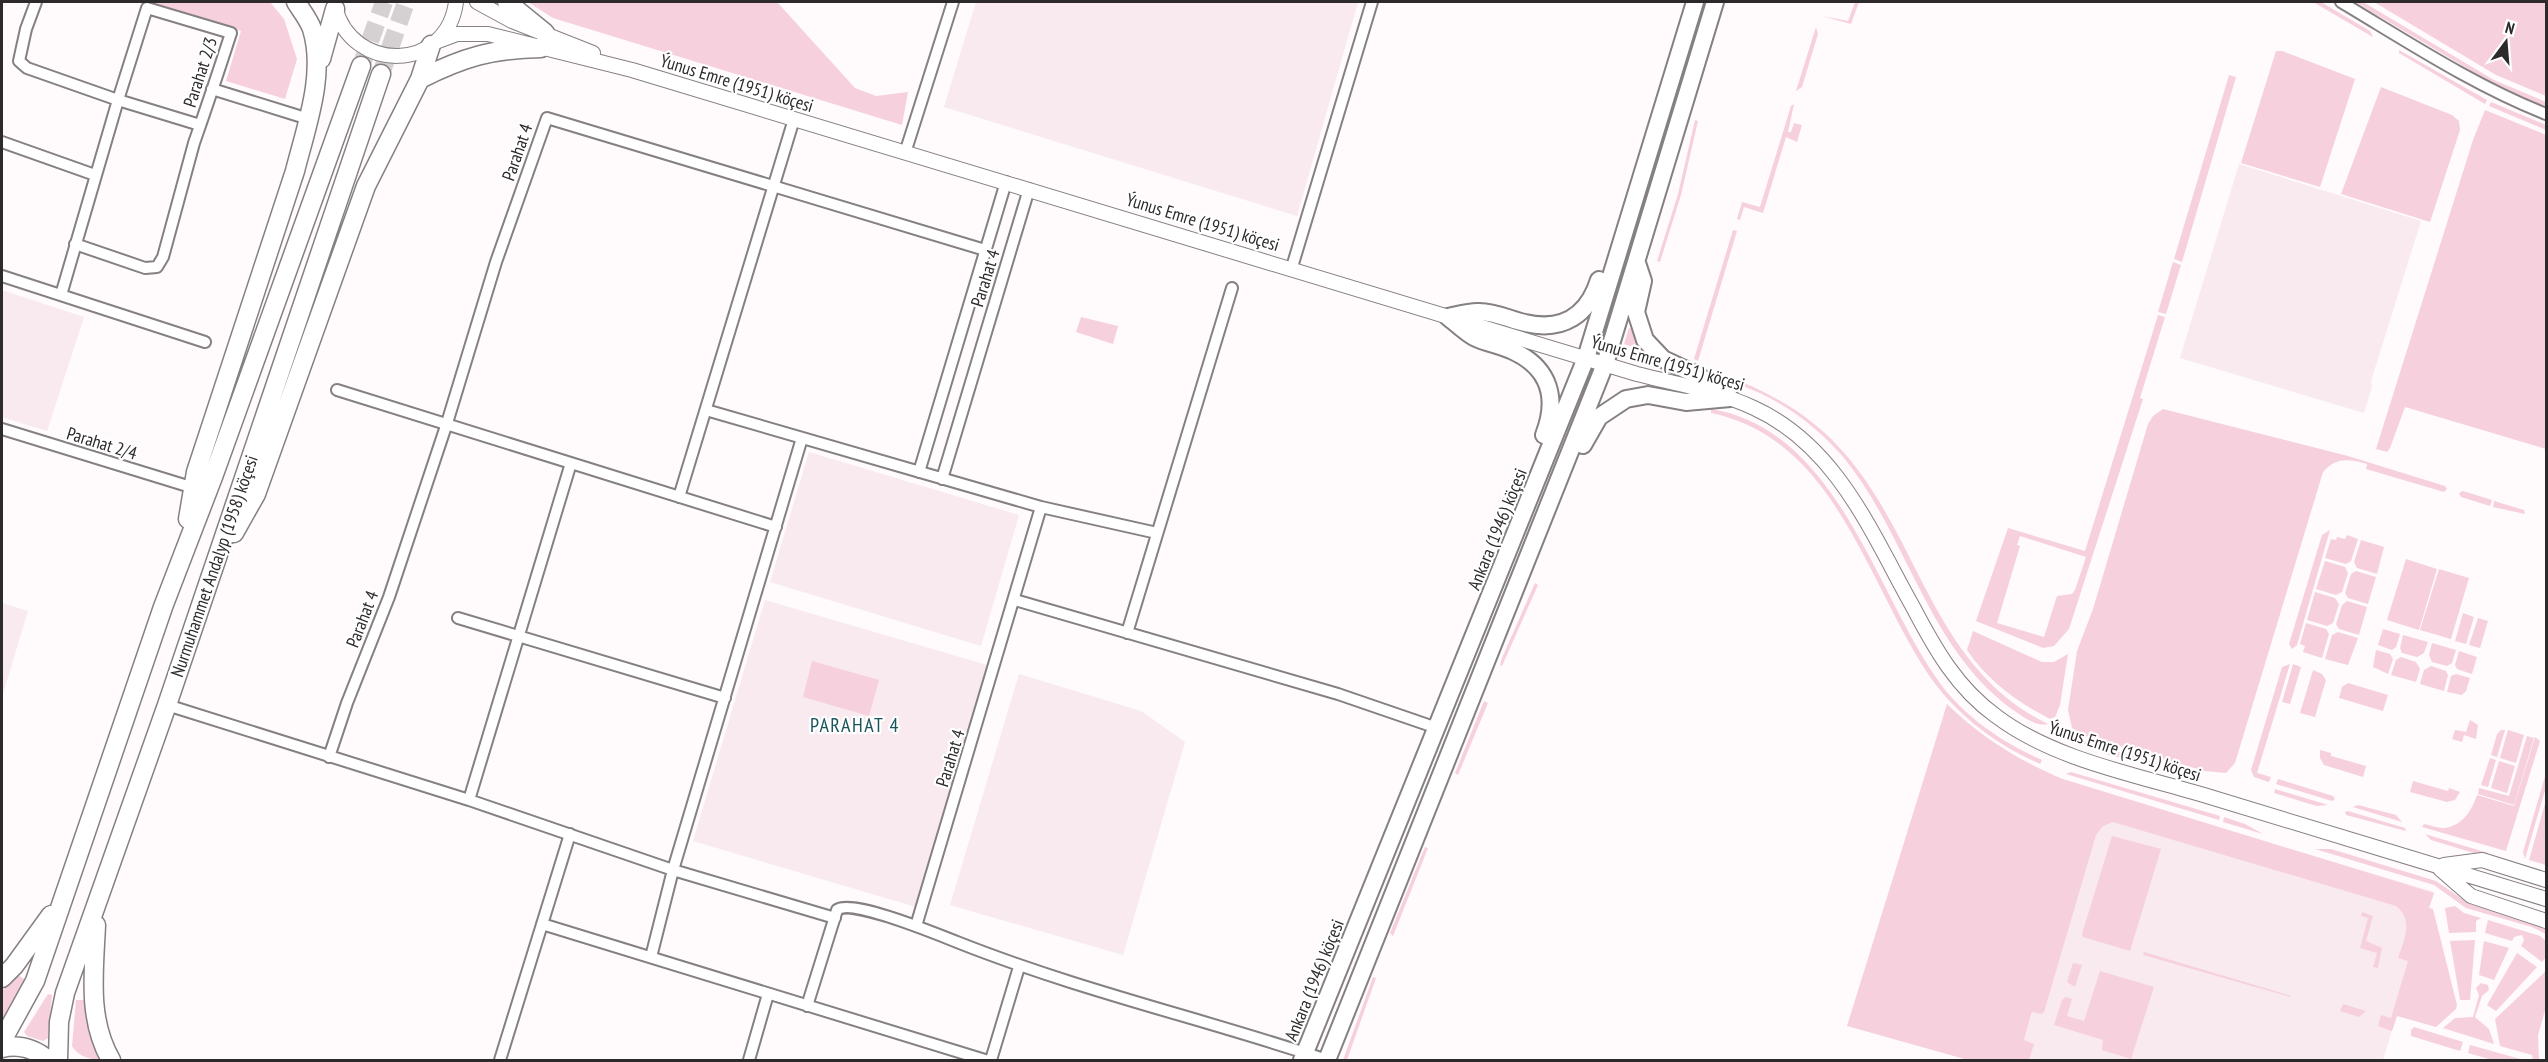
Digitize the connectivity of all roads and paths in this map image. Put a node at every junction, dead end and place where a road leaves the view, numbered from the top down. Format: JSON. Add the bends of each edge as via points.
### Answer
{"nodes":[{"id":1,"x":36,"y":2,"type":"edge"},
{"id":2,"x":296,"y":2,"type":"edge"},
{"id":3,"x":456,"y":2,"type":"edge"},
{"id":4,"x":477,"y":2,"type":"edge"},
{"id":5,"x":507,"y":2,"type":"edge"},
{"id":6,"x":953,"y":2,"type":"edge"},
{"id":7,"x":1372,"y":2,"type":"edge"},
{"id":8,"x":1695,"y":2,"type":"edge"},
{"id":9,"x":1715,"y":2,"type":"edge"},
{"id":10,"x":2341,"y":2,"type":"edge"},
{"id":11,"x":333,"y":5,"type":"edge"},
{"id":12,"x":543,"y":41,"type":"junction"},
{"id":13,"x":432,"y":44,"type":"junction"},
{"id":14,"x":361,"y":66,"type":"tunnel mouth"},
{"id":15,"x":381,"y":74,"type":"tunnel mouth"},
{"id":16,"x":316,"y":75,"type":"junction"},
{"id":17,"x":420,"y":79,"type":"junction"},
{"id":18,"x":212,"y":89,"type":"junction"},
{"id":19,"x":118,"y":100,"type":"junction"},
{"id":20,"x":2547,"y":114,"type":"edge"},
{"id":21,"x":299,"y":116,"type":"dead end"},
{"id":22,"x":794,"y":119,"type":"junction"},
{"id":23,"x":200,"y":125,"type":"junction"},
{"id":24,"x":2,"y":142,"type":"edge"},
{"id":25,"x":905,"y":153,"type":"junction"},
{"id":26,"x":95,"y":175,"type":"junction"},
{"id":27,"x":1006,"y":183,"type":"junction"},
{"id":28,"x":774,"y":186,"type":"junction"},
{"id":29,"x":1029,"y":189,"type":"junction"},
{"id":30,"x":75,"y":244,"type":"junction"},
{"id":31,"x":985,"y":250,"type":"junction"},
{"id":32,"x":1618,"y":257,"type":"junction"},
{"id":33,"x":1636,"y":263,"type":"junction"},
{"id":34,"x":1292,"y":267,"type":"junction"},
{"id":35,"x":2,"y":276,"type":"edge"},
{"id":36,"x":1232,"y":288,"type":"dead end"},
{"id":37,"x":61,"y":295,"type":"junction"},
{"id":38,"x":1448,"y":317,"type":"junction"},
{"id":39,"x":205,"y":342,"type":"dead end"},
{"id":40,"x":1586,"y":358,"type":"junction"},
{"id":41,"x":1605,"y":364,"type":"junction"},
{"id":42,"x":337,"y":390,"type":"dead end"},
{"id":43,"x":1730,"y":398,"type":"junction"},
{"id":44,"x":706,"y":410,"type":"junction"},
{"id":45,"x":447,"y":423,"type":"junction"},
{"id":46,"x":2,"y":429,"type":"edge"},
{"id":47,"x":802,"y":438,"type":"junction"},
{"id":48,"x":571,"y":463,"type":"junction"},
{"id":49,"x":1542,"y":471,"type":"junction"},
{"id":50,"x":919,"y":472,"type":"junction"},
{"id":51,"x":1559,"y":478,"type":"junction"},
{"id":52,"x":942,"y":479,"type":"junction"},
{"id":53,"x":194,"y":488,"type":"junction"},
{"id":54,"x":679,"y":497,"type":"junction"},
{"id":55,"x":1041,"y":507,"type":"junction"},
{"id":56,"x":777,"y":527,"type":"junction"},
{"id":57,"x":1157,"y":533,"type":"junction"},
{"id":58,"x":182,"y":557,"type":"junction"},
{"id":59,"x":212,"y":571,"type":"junction"},
{"id":60,"x":1015,"y":600,"type":"junction"},
{"id":61,"x":458,"y":618,"type":"dead end"},
{"id":62,"x":1127,"y":633,"type":"junction"},
{"id":63,"x":520,"y":637,"type":"junction"},
{"id":64,"x":725,"y":698,"type":"junction"},
{"id":65,"x":167,"y":705,"type":"junction"},
{"id":66,"x":1437,"y":728,"type":"junction"},
{"id":67,"x":329,"y":757,"type":"junction"},
{"id":68,"x":469,"y":800,"type":"junction"},
{"id":69,"x":570,"y":834,"type":"junction"},
{"id":70,"x":2436,"y":866,"type":"junction"},
{"id":71,"x":673,"y":870,"type":"junction"},
{"id":72,"x":2547,"y":879,"type":"edge"},
{"id":73,"x":65,"y":894,"type":"junction"},
{"id":74,"x":2547,"y":899,"type":"edge"},
{"id":75,"x":97,"y":906,"type":"junction"},
{"id":76,"x":835,"y":918,"type":"junction"},
{"id":77,"x":2547,"y":921,"type":"edge"},
{"id":78,"x":542,"y":924,"type":"junction"},
{"id":79,"x":916,"y":926,"type":"junction"},
{"id":80,"x":651,"y":957,"type":"junction"},
{"id":81,"x":1019,"y":967,"type":"junction"},
{"id":82,"x":2,"y":978,"type":"edge"},
{"id":83,"x":768,"y":994,"type":"junction"},
{"id":84,"x":807,"y":1006,"type":"junction"},
{"id":85,"x":2,"y":1042,"type":"edge"},
{"id":86,"x":11,"y":1047,"type":"edge"},
{"id":87,"x":1304,"y":1057,"type":"edge"},
{"id":88,"x":53,"y":1059,"type":"edge"},
{"id":89,"x":111,"y":1060,"type":"edge"},
{"id":90,"x":500,"y":1060,"type":"edge"},
{"id":91,"x":748,"y":1060,"type":"edge"},
{"id":92,"x":985,"y":1060,"type":"edge"},
{"id":93,"x":991,"y":1060,"type":"edge"},
{"id":94,"x":1327,"y":1060,"type":"edge"}],
"edges":[{"from":1,"to":19,"type":"street","name":"Parahat 2/3","via":[[19,61],[27,68]]},
{"from":2,"to":16,"type":"main road","via":[[312,27],[318,54]]},
{"from":3,"to":13,"type":"street","via":[[450,24]]},
{"from":4,"to":12,"type":"street","name":"Ýunus Emre (1951) köçesi"},
{"from":5,"to":12,"type":"main road"},
{"from":6,"to":25,"type":"street"},
{"from":7,"to":34,"type":"street"},
{"from":8,"to":32,"type":"main road","name":"Ankara (1946) köçesi"},
{"from":9,"to":33,"type":"main road"},
{"from":10,"to":20,"type":"street","via":[[2496,92]]},
{"from":11,"to":13,"type":"street","name":"Ýunus Emre (1951) köçesi","via":[[343,28],[356,43],[374,53],[393,57],[413,54]]},
{"from":11,"to":16,"type":"main road"},
{"from":12,"to":13,"type":"street","name":"Ýunus Emre (1951) köçesi","via":[[457,34]]},
{"from":12,"to":17,"type":"main road","via":[[470,57]]},
{"from":12,"to":22,"type":"street","name":"Ýunus Emre (1951) köçesi"},
{"from":13,"to":17,"type":"main road"},
{"from":14,"to":58,"type":"main road","name":"Nurmuhammet Andalyp (1958) köçesi"},
{"from":15,"to":59,"type":"main road","name":"Nurmuhammet Andalyp (1958) köçesi"},
{"from":16,"to":53,"type":"main road","via":[[296,171]]},
{"from":17,"to":59,"type":"main road","via":[[366,186],[256,494]]},
{"from":18,"to":19,"type":"street","name":"Parahat 2/3","via":[[231,33],[147,8]]},
{"from":18,"to":21,"type":"street"},
{"from":18,"to":23,"type":"street","name":"Parahat 2/3"},
{"from":19,"to":23,"type":"street","name":"Parahat 2/3"},
{"from":19,"to":26,"type":"street","name":"Parahat 2/3"},
{"from":22,"to":25,"type":"street","name":"Ýunus Emre (1951) köçesi"},
{"from":22,"to":28,"type":"street"},
{"from":23,"to":30,"type":"street","name":"Parahat 2/3","via":[[157,267],[145,268]]},
{"from":24,"to":26,"type":"street"},
{"from":25,"to":27,"type":"street","name":"Ýunus Emre (1951) köçesi"},
{"from":26,"to":30,"type":"street","name":"Parahat 2/3"},
{"from":27,"to":29,"type":"street","name":"Ýunus Emre (1951) köçesi"},
{"from":27,"to":31,"type":"street","name":"Parahat 4"},
{"from":28,"to":31,"type":"street"},
{"from":28,"to":44,"type":"street"},
{"from":28,"to":45,"type":"street","name":"Parahat 4","via":[[547,118],[496,262]]},
{"from":29,"to":34,"type":"street","name":"Ýunus Emre (1951) köçesi"},
{"from":29,"to":52,"type":"street","name":"Parahat 4"},
{"from":30,"to":37,"type":"street","name":"Parahat 2/3"},
{"from":31,"to":50,"type":"street","name":"Parahat 4"},
{"from":32,"to":38,"type":"main road","via":[[1603,267],[1589,305],[1566,320],[1550,325],[1527,324],[1481,312]]},
{"from":32,"to":40,"type":"main road","name":"Ankara (1946) köçesi"},
{"from":33,"to":41,"type":"main road"},
{"from":33,"to":43,"type":"main road","via":[[1643,281],[1636,312],[1645,340],[1668,362],[1697,375]]},
{"from":34,"to":38,"type":"street","name":"Ýunus Emre (1951) köçesi"},
{"from":35,"to":37,"type":"street"},
{"from":36,"to":57,"type":"street"},
{"from":37,"to":39,"type":"street"},
{"from":38,"to":40,"type":"street","name":"Ýunus Emre (1951) köçesi"},
{"from":38,"to":49,"type":"main road","via":[[1472,336],[1521,355],[1543,376],[1553,409],[1538,451]]},
{"from":40,"to":41,"type":"street","name":"Ýunus Emre (1951) köçesi"},
{"from":40,"to":49,"type":"main road","name":"Ankara (1946) köçesi"},
{"from":41,"to":43,"type":"street","name":"Ýunus Emre (1951) köçesi"},
{"from":41,"to":51,"type":"main road"},
{"from":42,"to":45,"type":"street"},
{"from":43,"to":51,"type":"main road","via":[[1686,402],[1648,395],[1623,401],[1595,422],[1575,464]]},
{"from":43,"to":70,"type":"street","name":"Ýunus Emre (1951) köçesi","via":[[1785,426],[1831,466],[1949,670],[1977,701],[2013,728],[2054,749]]},
{"from":44,"to":47,"type":"street"},
{"from":44,"to":54,"type":"street"},
{"from":45,"to":48,"type":"street"},
{"from":45,"to":67,"type":"street","name":"Parahat 4","via":[[389,597]]},
{"from":46,"to":53,"type":"street","name":"Parahat 2/4"},
{"from":47,"to":50,"type":"street"},
{"from":47,"to":56,"type":"street"},
{"from":48,"to":54,"type":"street"},
{"from":48,"to":63,"type":"street"},
{"from":49,"to":66,"type":"main road","name":"Ankara (1946) köçesi"},
{"from":50,"to":52,"type":"street"},
{"from":51,"to":94,"type":"main road"},
{"from":52,"to":55,"type":"street"},
{"from":53,"to":58,"type":"main road"},
{"from":54,"to":56,"type":"street"},
{"from":55,"to":57,"type":"street"},
{"from":55,"to":60,"type":"street","name":"Parahat 4"},
{"from":56,"to":64,"type":"street"},
{"from":57,"to":62,"type":"street"},
{"from":58,"to":73,"type":"main road","name":"Nurmuhammet Andalyp (1958) köçesi"},
{"from":59,"to":65,"type":"main road","name":"Nurmuhammet Andalyp (1958) köçesi"},
{"from":60,"to":62,"type":"street"},
{"from":60,"to":79,"type":"street","name":"Parahat 4"},
{"from":61,"to":63,"type":"street"},
{"from":62,"to":66,"type":"street","via":[[1338,694]]},
{"from":63,"to":64,"type":"street"},
{"from":63,"to":68,"type":"street"},
{"from":64,"to":71,"type":"street"},
{"from":65,"to":67,"type":"street"},
{"from":65,"to":75,"type":"main road","name":"Nurmuhammet Andalyp (1958) köçesi"},
{"from":66,"to":87,"type":"main road","name":"Ankara (1946) köçesi"},
{"from":67,"to":68,"type":"street"},
{"from":68,"to":69,"type":"street"},
{"from":69,"to":71,"type":"street"},
{"from":69,"to":78,"type":"street"},
{"from":70,"to":72,"type":"street","via":[[2482,860]]},
{"from":70,"to":74,"type":"street","name":"Ýunus Emre (1951) köçesi"},
{"from":70,"to":77,"type":"street","via":[[2471,896]]},
{"from":71,"to":76,"type":"street"},
{"from":71,"to":80,"type":"street"},
{"from":73,"to":82,"type":"main road","via":[[39,934]]},
{"from":73,"to":85,"type":"main road","name":"Nurmuhammet Andalyp (1958) köçesi","via":[[35,981]]},
{"from":75,"to":88,"type":"main road","name":"Nurmuhammet Andalyp (1958) köçesi","via":[[65,993]]},
{"from":75,"to":89,"type":"main road","via":[[92,992],[100,1043]]},
{"from":76,"to":79,"type":"street","via":[[839,907],[849,906]]},
{"from":76,"to":84,"type":"street"},
{"from":78,"to":80,"type":"street"},
{"from":78,"to":90,"type":"street"},
{"from":79,"to":81,"type":"street"},
{"from":80,"to":83,"type":"street"},
{"from":81,"to":87,"type":"street"},
{"from":81,"to":93,"type":"street"},
{"from":83,"to":84,"type":"street"},
{"from":83,"to":91,"type":"street"},
{"from":84,"to":92,"type":"street"},
{"from":85,"to":86,"type":"street"},
{"from":86,"to":88,"type":"main road"},
{"from":87,"to":94,"type":"street"}]}
